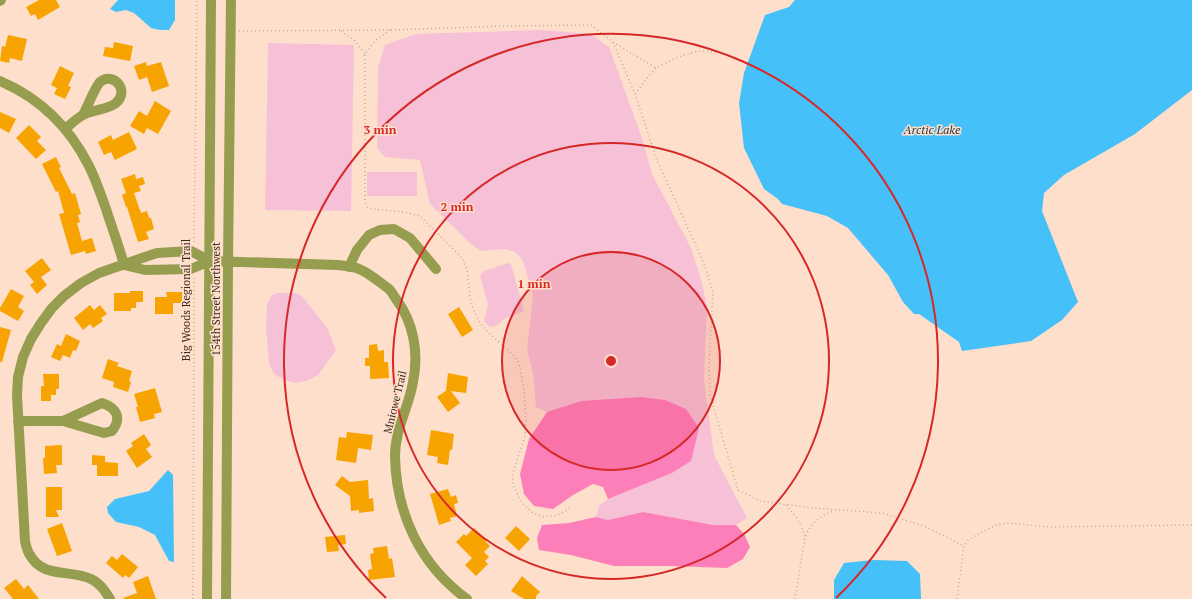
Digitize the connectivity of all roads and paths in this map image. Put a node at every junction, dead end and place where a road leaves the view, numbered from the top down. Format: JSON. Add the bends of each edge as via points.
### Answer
{"nodes":[{"id":1,"x":197,"y":0,"type":"edge"},
{"id":2,"x":211,"y":0,"type":"edge"},
{"id":3,"x":231,"y":0,"type":"edge"},
{"id":4,"x":340,"y":30,"type":"junction"},
{"id":5,"x":390,"y":30,"type":"junction"},
{"id":6,"x":239,"y":31,"type":"dead end"},
{"id":7,"x":613,"y":42,"type":"junction"},
{"id":8,"x":717,"y":52,"type":"dead end"},
{"id":9,"x":365,"y":54,"type":"junction"},
{"id":10,"x":656,"y":68,"type":"junction"},
{"id":11,"x":0,"y":81,"type":"edge"},
{"id":12,"x":635,"y":94,"type":"junction"},
{"id":13,"x":83,"y":115,"type":"dead end"},
{"id":14,"x":65,"y":129,"type":"junction"},
{"id":15,"x":194,"y":253,"type":"junction"},
{"id":16,"x":210,"y":261,"type":"junction"},
{"id":17,"x":228,"y":262,"type":"junction"},
{"id":18,"x":124,"y":265,"type":"junction"},
{"id":19,"x":349,"y":267,"type":"junction"},
{"id":20,"x":194,"y":268,"type":"junction"},
{"id":21,"x":436,"y":269,"type":"dead end"},
{"id":22,"x":18,"y":421,"type":"junction"},
{"id":23,"x":63,"y":421,"type":"junction"},
{"id":24,"x":786,"y":504,"type":"junction"},
{"id":25,"x":572,"y":507,"type":"dead end"},
{"id":26,"x":835,"y":510,"type":"junction"},
{"id":27,"x":1192,"y":525,"type":"edge"},
{"id":28,"x":805,"y":537,"type":"junction"},
{"id":29,"x":964,"y":546,"type":"junction"},
{"id":30,"x":110,"y":599,"type":"edge"},
{"id":31,"x":193,"y":599,"type":"edge"},
{"id":32,"x":207,"y":599,"type":"edge"},
{"id":33,"x":226,"y":599,"type":"edge"},
{"id":34,"x":468,"y":599,"type":"edge"},
{"id":35,"x":795,"y":599,"type":"edge"},
{"id":36,"x":957,"y":599,"type":"edge"}],
"edges":[{"from":1,"to":15,"type":"path","name":"Big Woods Regional Trail"},
{"from":2,"to":16,"type":"street","name":"154th Street Northwest"},
{"from":3,"to":17,"type":"street","name":"154th Street Northwest"},
{"from":4,"to":5,"type":"path"},
{"from":4,"to":6,"type":"path"},
{"from":4,"to":9,"type":"path","via":[[354,40]]},
{"from":5,"to":7,"type":"path","via":[[591,25]]},
{"from":5,"to":9,"type":"path","via":[[375,41]]},
{"from":7,"to":10,"type":"path"},
{"from":7,"to":12,"type":"path"},
{"from":8,"to":10,"type":"path","via":[[698,51]]},
{"from":9,"to":25,"type":"path","via":[[367,207],[420,216],[463,259],[470,297],[480,323],[519,363],[526,419],[524,436],[513,473],[513,485],[522,503],[533,513],[544,517],[558,516]]},
{"from":10,"to":12,"type":"path"},
{"from":11,"to":14,"type":"street","via":[[33,99]]},
{"from":12,"to":24,"type":"path","via":[[657,160],[705,266],[713,292],[710,395],[738,490],[760,501]]},
{"from":13,"to":14,"type":"street"},
{"from":14,"to":18,"type":"street","via":[[90,167]]},
{"from":15,"to":16,"type":"street"},
{"from":15,"to":18,"type":"street","via":[[157,253]]},
{"from":16,"to":17,"type":"street","name":"Mniowe Trail"},
{"from":16,"to":20,"type":"street"},
{"from":16,"to":32,"type":"street","name":"154th Street Northwest"},
{"from":17,"to":19,"type":"street","name":"Mniowe Trail"},
{"from":17,"to":33,"type":"street","name":"154th Street Northwest"},
{"from":18,"to":20,"type":"street","via":[[145,270]]},
{"from":18,"to":22,"type":"street","via":[[99,273],[81,283],[64,296],[40,323],[23,357],[18,377]]},
{"from":19,"to":21,"type":"street","via":[[368,235],[380,230],[394,229],[410,238]]},
{"from":19,"to":34,"type":"street","name":"Mniowe Trail","via":[[358,268],[390,290],[412,328],[416,365],[413,384],[398,429],[395,454],[396,480],[408,525],[422,552],[439,574]]},
{"from":20,"to":31,"type":"path","name":"Big Woods Regional Trail"},
{"from":22,"to":23,"type":"street"},
{"from":22,"to":30,"type":"street","via":[[25,541],[30,556],[38,565],[50,572],[91,579]]},
{"from":23,"to":23,"type":"street","via":[[104,433],[112,431],[117,416],[114,410],[102,403]]},
{"from":24,"to":26,"type":"path"},
{"from":24,"to":28,"type":"path","via":[[797,516]]},
{"from":26,"to":28,"type":"path","via":[[821,516],[809,528]]},
{"from":26,"to":29,"type":"path","via":[[882,513],[924,526]]},
{"from":27,"to":29,"type":"path","via":[[1051,527],[1008,523],[996,525],[970,539]]},
{"from":28,"to":35,"type":"path"},
{"from":29,"to":36,"type":"path"}]}
